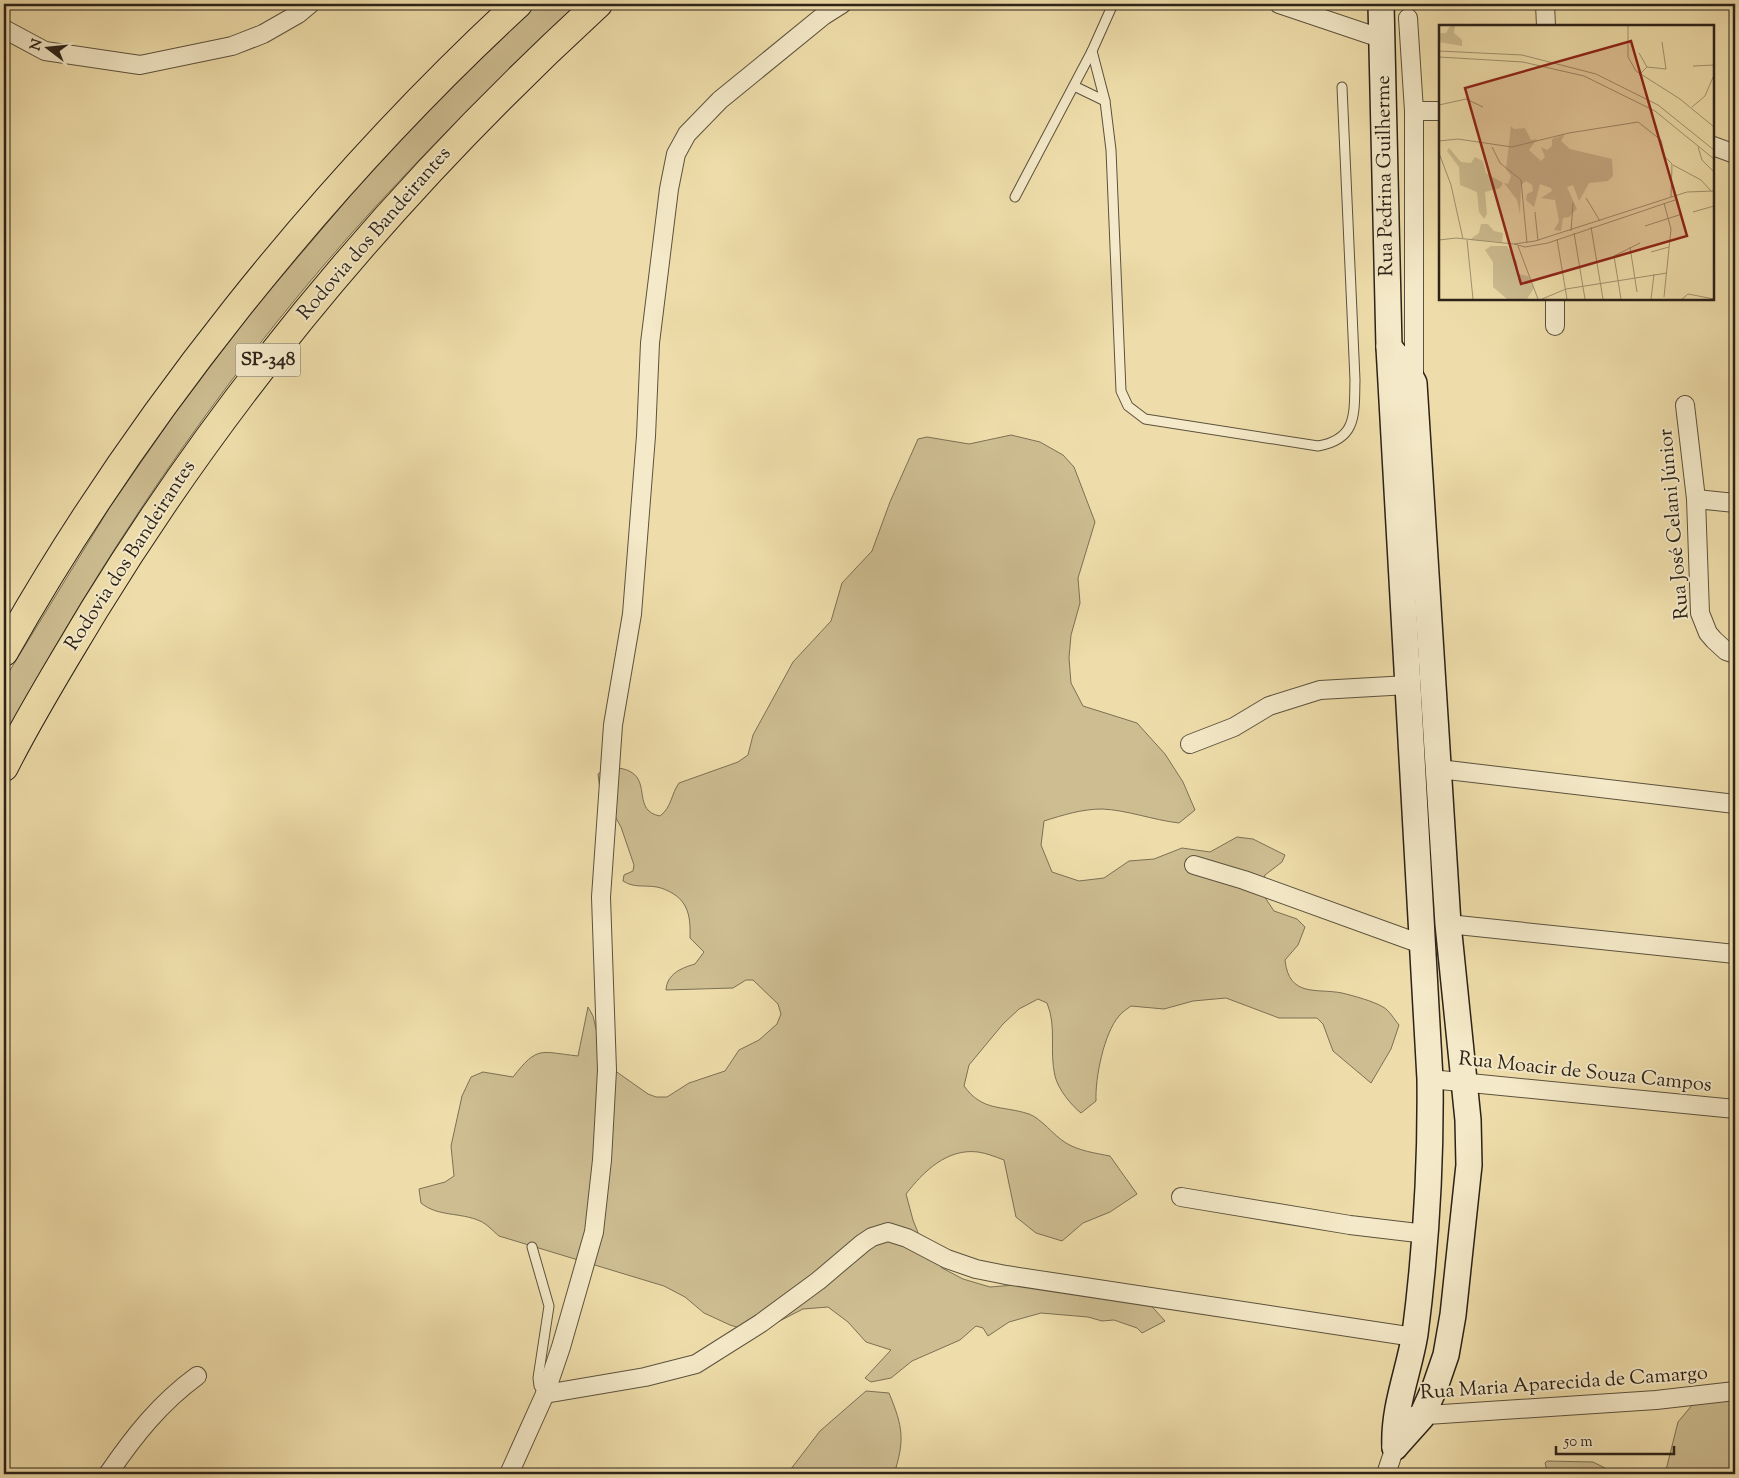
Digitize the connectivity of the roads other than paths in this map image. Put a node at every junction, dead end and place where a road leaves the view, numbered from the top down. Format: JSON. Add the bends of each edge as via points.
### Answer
{"nodes":[{"id":1,"x":518,"y":4,"type":"edge"},
{"id":2,"x":598,"y":4,"type":"edge"},
{"id":3,"x":842,"y":4,"type":"edge"},
{"id":4,"x":1113,"y":4,"type":"edge"},
{"id":5,"x":1279,"y":4,"type":"edge"},
{"id":6,"x":1381,"y":4,"type":"edge"},
{"id":7,"x":1546,"y":4,"type":"edge"},
{"id":8,"x":300,"y":7,"type":"edge"},
{"id":9,"x":1408,"y":18,"type":"dead end"},
{"id":10,"x":1546,"y":25,"type":"edge"},
{"id":11,"x":4,"y":29,"type":"edge"},
{"id":12,"x":1383,"y":39,"type":"junction"},
{"id":13,"x":1092,"y":51,"type":"junction"},
{"id":14,"x":1074,"y":86,"type":"junction"},
{"id":15,"x":1342,"y":87,"type":"dead end"},
{"id":16,"x":1105,"y":101,"type":"junction"},
{"id":17,"x":1439,"y":110,"type":"edge"},
{"id":18,"x":1414,"y":111,"type":"junction"},
{"id":19,"x":1714,"y":146,"type":"edge"},
{"id":20,"x":1735,"y":154,"type":"edge"},
{"id":21,"x":1015,"y":198,"type":"dead end"},
{"id":22,"x":1554,"y":300,"type":"edge"},
{"id":23,"x":1555,"y":326,"type":"dead end"},
{"id":24,"x":1407,"y":386,"type":"junction"},
{"id":25,"x":1685,"y":405,"type":"dead end"},
{"id":26,"x":1696,"y":499,"type":"junction"},
{"id":27,"x":1735,"y":503,"type":"edge"},
{"id":28,"x":4,"y":652,"type":"edge"},
{"id":29,"x":1735,"y":654,"type":"edge"},
{"id":30,"x":1408,"y":685,"type":"junction"},
{"id":31,"x":1190,"y":744,"type":"dead end"},
{"id":32,"x":4,"y":767,"type":"edge"},
{"id":33,"x":1439,"y":769,"type":"junction"},
{"id":34,"x":1735,"y":804,"type":"edge"},
{"id":35,"x":1194,"y":864,"type":"dead end"},
{"id":36,"x":1448,"y":924,"type":"junction"},
{"id":37,"x":1421,"y":944,"type":"junction"},
{"id":38,"x":1735,"y":954,"type":"edge"},
{"id":39,"x":1430,"y":1079,"type":"junction"},
{"id":40,"x":1464,"y":1083,"type":"junction"},
{"id":41,"x":1735,"y":1109,"type":"edge"},
{"id":42,"x":1181,"y":1197,"type":"dead end"},
{"id":43,"x":1426,"y":1234,"type":"junction"},
{"id":44,"x":532,"y":1247,"type":"dead end"},
{"id":45,"x":1414,"y":1337,"type":"junction"},
{"id":46,"x":197,"y":1376,"type":"dead end"},
{"id":47,"x":1735,"y":1391,"type":"edge"},
{"id":48,"x":545,"y":1394,"type":"junction"},
{"id":49,"x":1409,"y":1416,"type":"junction"},
{"id":50,"x":1395,"y":1446,"type":"joint"},
{"id":51,"x":108,"y":1474,"type":"edge"},
{"id":52,"x":509,"y":1474,"type":"edge"},
{"id":53,"x":1386,"y":1474,"type":"edge"}],
"edges":[{"from":1,"to":28,"type":"highway","number":"SP-348","via":[[418,102],[270,268],[128,456]]},
{"from":2,"to":32,"type":"highway","name":"Rodovia dos Bandeirantes","number":"SP-348","via":[[470,126],[317,296],[182,474],[62,662]]},
{"from":3,"to":48,"type":"street","via":[[720,100],[688,134],[676,154],[670,180],[650,343],[632,614],[613,725],[601,897],[606,1070],[602,1160],[594,1232]]},
{"from":4,"to":13,"type":"lane"},
{"from":5,"to":12,"type":"street"},
{"from":6,"to":12,"type":"street","name":"Rua Pedrina Guilherme"},
{"from":7,"to":10,"type":"street"},
{"from":8,"to":11,"type":"street","via":[[263,34],[232,46],[140,64],[45,51]]},
{"from":9,"to":18,"type":"street"},
{"from":12,"to":24,"type":"street","name":"Rua Pedrina Guilherme","via":[[1389,347]]},
{"from":13,"to":14,"type":"lane"},
{"from":13,"to":16,"type":"lane"},
{"from":14,"to":16,"type":"lane"},
{"from":14,"to":21,"type":"lane"},
{"from":15,"to":16,"type":"lane","via":[[1354,413],[1343,438],[1318,446],[1146,419],[1128,406],[1121,391],[1111,150]]},
{"from":17,"to":18,"type":"street"},
{"from":18,"to":24,"type":"street"},
{"from":19,"to":20,"type":"street"},
{"from":22,"to":23,"type":"street"},
{"from":24,"to":30,"type":"street"},
{"from":24,"to":33,"type":"street"},
{"from":25,"to":26,"type":"street","name":"Rua José Celani Júnior"},
{"from":26,"to":27,"type":"street"},
{"from":26,"to":29,"type":"street","name":"Rua José Celani Júnior","via":[[1700,613],[1708,633]]},
{"from":30,"to":31,"type":"street","via":[[1320,690],[1269,706],[1234,727]]},
{"from":30,"to":37,"type":"street"},
{"from":33,"to":34,"type":"street"},
{"from":33,"to":36,"type":"street"},
{"from":35,"to":37,"type":"street"},
{"from":36,"to":38,"type":"street"},
{"from":36,"to":40,"type":"street"},
{"from":37,"to":39,"type":"street"},
{"from":39,"to":40,"type":"street","name":"Rua Moacir de Souza Campos"},
{"from":39,"to":43,"type":"street","via":[[1431,1147]]},
{"from":40,"to":41,"type":"street","name":"Rua Moacir de Souza Campos"},
{"from":40,"to":49,"type":"street","via":[[1469,1165],[1453,1315],[1446,1355],[1435,1386]]},
{"from":42,"to":43,"type":"street"},
{"from":43,"to":45,"type":"street"},
{"from":44,"to":48,"type":"lane","via":[[549,1306],[538,1378]]},
{"from":45,"to":48,"type":"street","via":[[1006,1275],[947,1259],[888,1232],[863,1242],[818,1281],[761,1323],[696,1364]]},
{"from":45,"to":49,"type":"street"},
{"from":46,"to":51,"type":"street","via":[[150,1416]]},
{"from":47,"to":49,"type":"street","name":"Rua Maria Aparecida de Camargo","via":[[1656,1400]]},
{"from":48,"to":52,"type":"street"},
{"from":49,"to":50,"type":"street"},
{"from":50,"to":53,"type":"street"}]}
